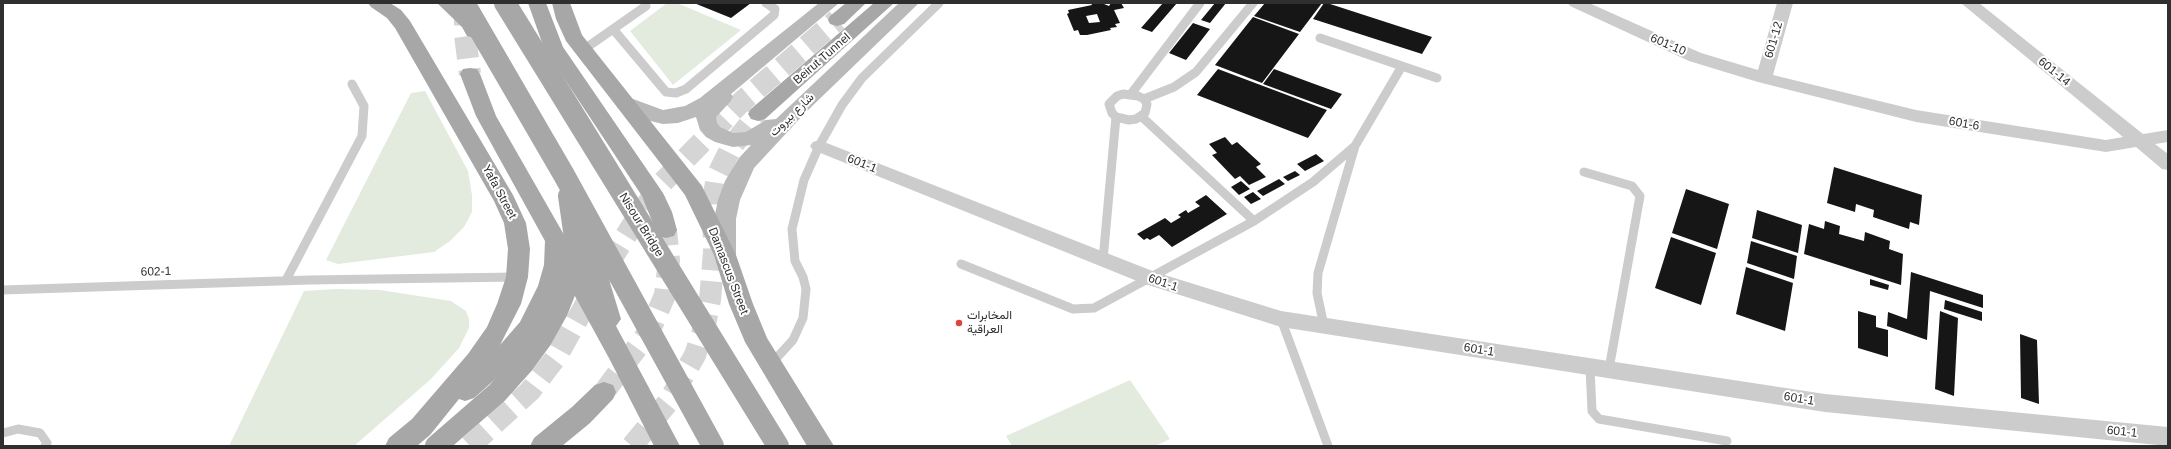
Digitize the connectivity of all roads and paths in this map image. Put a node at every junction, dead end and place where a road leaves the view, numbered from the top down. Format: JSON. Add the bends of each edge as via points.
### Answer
{"nodes":[{"id":1,"x":377,"y":3,"type":"edge"},
{"id":2,"x":446,"y":3,"type":"edge"},
{"id":3,"x":464,"y":3,"type":"edge"},
{"id":4,"x":505,"y":3,"type":"edge"},
{"id":5,"x":538,"y":3,"type":"edge"},
{"id":6,"x":561,"y":3,"type":"edge"},
{"id":7,"x":766,"y":3,"type":"edge"},
{"id":8,"x":857,"y":3,"type":"edge"},
{"id":9,"x":885,"y":3,"type":"edge"},
{"id":10,"x":910,"y":3,"type":"edge"},
{"id":11,"x":939,"y":3,"type":"edge"},
{"id":12,"x":1200,"y":3,"type":"edge"},
{"id":13,"x":1253,"y":3,"type":"edge"},
{"id":14,"x":1576,"y":3,"type":"edge"},
{"id":15,"x":1785,"y":3,"type":"edge"},
{"id":16,"x":1969,"y":3,"type":"edge"},
{"id":17,"x":646,"y":6,"type":"dead end"},
{"id":18,"x":553,"y":11,"type":"edge"},
{"id":19,"x":834,"y":12,"type":"edge"},
{"id":20,"x":613,"y":29,"type":"junction"},
{"id":21,"x":1320,"y":38,"type":"dead end"},
{"id":22,"x":578,"y":43,"type":"junction"},
{"id":23,"x":557,"y":52,"type":"junction"},
{"id":24,"x":1402,"y":66,"type":"junction"},
{"id":25,"x":749,"y":70,"type":"junction"},
{"id":26,"x":470,"y":74,"type":"tunnel mouth"},
{"id":27,"x":1437,"y":78,"type":"dead end"},
{"id":28,"x":1764,"y":78,"type":"junction"},
{"id":29,"x":352,"y":84,"type":"dead end"},
{"id":30,"x":1130,"y":94,"type":"junction"},
{"id":31,"x":1144,"y":100,"type":"junction"},
{"id":32,"x":625,"y":103,"type":"junction"},
{"id":33,"x":798,"y":108,"type":"junction"},
{"id":34,"x":758,"y":114,"type":"tunnel mouth"},
{"id":35,"x":1141,"y":116,"type":"junction"},
{"id":36,"x":1116,"y":117,"type":"junction"},
{"id":37,"x":2168,"y":136,"type":"edge"},
{"id":38,"x":2140,"y":142,"type":"junction"},
{"id":39,"x":819,"y":146,"type":"junction"},
{"id":40,"x":1355,"y":146,"type":"junction"},
{"id":41,"x":2168,"y":164,"type":"edge"},
{"id":42,"x":1584,"y":172,"type":"dead end"},
{"id":43,"x":564,"y":175,"type":"junction"},
{"id":44,"x":1254,"y":221,"type":"junction"},
{"id":45,"x":666,"y":230,"type":"tunnel mouth"},
{"id":46,"x":555,"y":242,"type":"junction"},
{"id":47,"x":725,"y":255,"type":"junction"},
{"id":48,"x":1103,"y":260,"type":"junction"},
{"id":49,"x":961,"y":264,"type":"dead end"},
{"id":50,"x":517,"y":277,"type":"junction"},
{"id":51,"x":1149,"y":278,"type":"junction"},
{"id":52,"x":286,"y":280,"type":"junction"},
{"id":53,"x":3,"y":290,"type":"edge"},
{"id":54,"x":1281,"y":320,"type":"junction"},
{"id":55,"x":1324,"y":326,"type":"junction"},
{"id":56,"x":619,"y":353,"type":"junction"},
{"id":57,"x":771,"y":364,"type":"junction"},
{"id":58,"x":1590,"y":367,"type":"junction"},
{"id":59,"x":1610,"y":370,"type":"junction"},
{"id":60,"x":604,"y":392,"type":"tunnel mouth"},
{"id":61,"x":3,"y":433,"type":"edge"},
{"id":62,"x":429,"y":437,"type":"edge"},
{"id":63,"x":2168,"y":437,"type":"edge"},
{"id":64,"x":1727,"y":441,"type":"dead end"},
{"id":65,"x":45,"y":446,"type":"edge"},
{"id":66,"x":398,"y":446,"type":"edge"},
{"id":67,"x":543,"y":446,"type":"edge"},
{"id":68,"x":667,"y":446,"type":"edge"},
{"id":69,"x":713,"y":446,"type":"edge"},
{"id":70,"x":778,"y":446,"type":"edge"},
{"id":71,"x":821,"y":446,"type":"edge"},
{"id":72,"x":1328,"y":446,"type":"edge"}],
"edges":[{"from":1,"to":50,"type":"main road","name":"Yafa Street","via":[[394,14],[403,25],[505,201],[515,223],[519,249]]},
{"from":2,"to":56,"type":"main road","via":[[470,24],[563,195],[593,263]]},
{"from":3,"to":43,"type":"main road","bridge":true},
{"from":4,"to":70,"type":"main road","name":"Nisour Bridge","bridge":true},
{"from":5,"to":18,"type":"main road"},
{"from":5,"to":23,"type":"main road"},
{"from":6,"to":22,"type":"main road","name":"Damascus Street","via":[[565,19]]},
{"from":7,"to":20,"type":"lane","via":[[775,9],[774,15],[686,89],[676,93],[666,92]]},
{"from":8,"to":19,"type":"main road","name":"Beirut Tunnel"},
{"from":9,"to":34,"type":"main road","name":"Beirut Tunnel"},
{"from":10,"to":33,"type":"main road","name":"شارع بيروت"},
{"from":11,"to":39,"type":"lane","via":[[862,78],[842,105]]},
{"from":12,"to":30,"type":"lane"},
{"from":13,"to":31,"type":"lane","via":[[1196,72],[1174,87]]},
{"from":14,"to":28,"type":"street","name":"601-10","via":[[1695,57]]},
{"from":15,"to":28,"type":"street","name":"601-12"},
{"from":16,"to":38,"type":"street","name":"601-14"},
{"from":17,"to":20,"type":"lane"},
{"from":18,"to":22,"type":"main road"},
{"from":18,"to":23,"type":"main road","via":[[550,29]]},
{"from":19,"to":25,"type":"main road"},
{"from":20,"to":22,"type":"lane"},
{"from":21,"to":24,"type":"lane"},
{"from":22,"to":32,"type":"main road","name":"Damascus Street"},
{"from":23,"to":45,"type":"main road","via":[[652,193]]},
{"from":24,"to":27,"type":"lane"},
{"from":24,"to":40,"type":"lane"},
{"from":25,"to":32,"type":"main road","via":[[707,103],[678,116],[663,117],[649,114]]},
{"from":25,"to":33,"type":"main road","via":[[740,82],[710,109],[706,117],[707,125],[713,132],[733,140],[746,139],[759,135]]},
{"from":26,"to":46,"type":"main road","via":[[486,116]]},
{"from":28,"to":38,"type":"street","name":"601-6","via":[[1916,116],[1985,128],[2106,146]]},
{"from":29,"to":52,"type":"lane","via":[[364,106],[362,136]]},
{"from":30,"to":31,"type":"lane"},
{"from":30,"to":36,"type":"lane","via":[[1117,96],[1109,104],[1109,109]]},
{"from":31,"to":35,"type":"lane","via":[[1147,108]]},
{"from":32,"to":47,"type":"main road","name":"Damascus Street","via":[[694,191]]},
{"from":33,"to":47,"type":"main road","name":"شارع بيروت","via":[[760,146],[736,181],[725,219]]},
{"from":35,"to":36,"type":"lane","via":[[1129,120]]},
{"from":35,"to":44,"type":"lane"},
{"from":36,"to":48,"type":"lane"},
{"from":37,"to":38,"type":"street","name":"601-6"},
{"from":38,"to":41,"type":"street","name":"601-14"},
{"from":39,"to":48,"type":"street","name":"601-1"},
{"from":39,"to":57,"type":"lane","via":[[804,180],[792,229],[795,261],[806,289],[803,318],[792,340]]},
{"from":40,"to":44,"type":"lane","via":[[1313,182]]},
{"from":40,"to":55,"type":"lane","via":[[1318,273],[1317,293]]},
{"from":42,"to":59,"type":"lane","via":[[1632,186],[1640,196]]},
{"from":43,"to":62,"type":"main road","bridge":true,"via":[[575,238],[567,286],[557,312],[523,364],[497,393]]},
{"from":43,"to":69,"type":"main road","bridge":true},
{"from":44,"to":51,"type":"lane"},
{"from":46,"to":56,"type":"main road"},
{"from":46,"to":62,"type":"main road","via":[[555,265],[550,286],[528,329]]},
{"from":47,"to":57,"type":"main road","name":"Damascus Street","via":[[757,342]]},
{"from":48,"to":51,"type":"street","name":"601-1"},
{"from":49,"to":51,"type":"lane","via":[[1073,309],[1094,308]]},
{"from":50,"to":52,"type":"lane","name":"602-1"},
{"from":50,"to":62,"type":"main road","name":"Yafa Street","via":[[509,304],[496,332]]},
{"from":51,"to":54,"type":"street","name":"601-1"},
{"from":52,"to":53,"type":"lane","name":"602-1"},
{"from":54,"to":55,"type":"street","name":"601-1"},
{"from":54,"to":72,"type":"lane"},
{"from":55,"to":58,"type":"street","name":"601-1"},
{"from":56,"to":68,"type":"main road"},
{"from":57,"to":71,"type":"main road","name":"Damascus Street"},
{"from":58,"to":59,"type":"street","name":"601-1"},
{"from":58,"to":64,"type":"lane","via":[[1592,411],[1599,420]]},
{"from":59,"to":63,"type":"street","name":"601-1","via":[[1825,403]]},
{"from":60,"to":67,"type":"main road"},
{"from":61,"to":65,"type":"lane","via":[[18,429],[40,433],[46,443]]},
{"from":62,"to":66,"type":"main road","name":"Yafa Street"}]}
